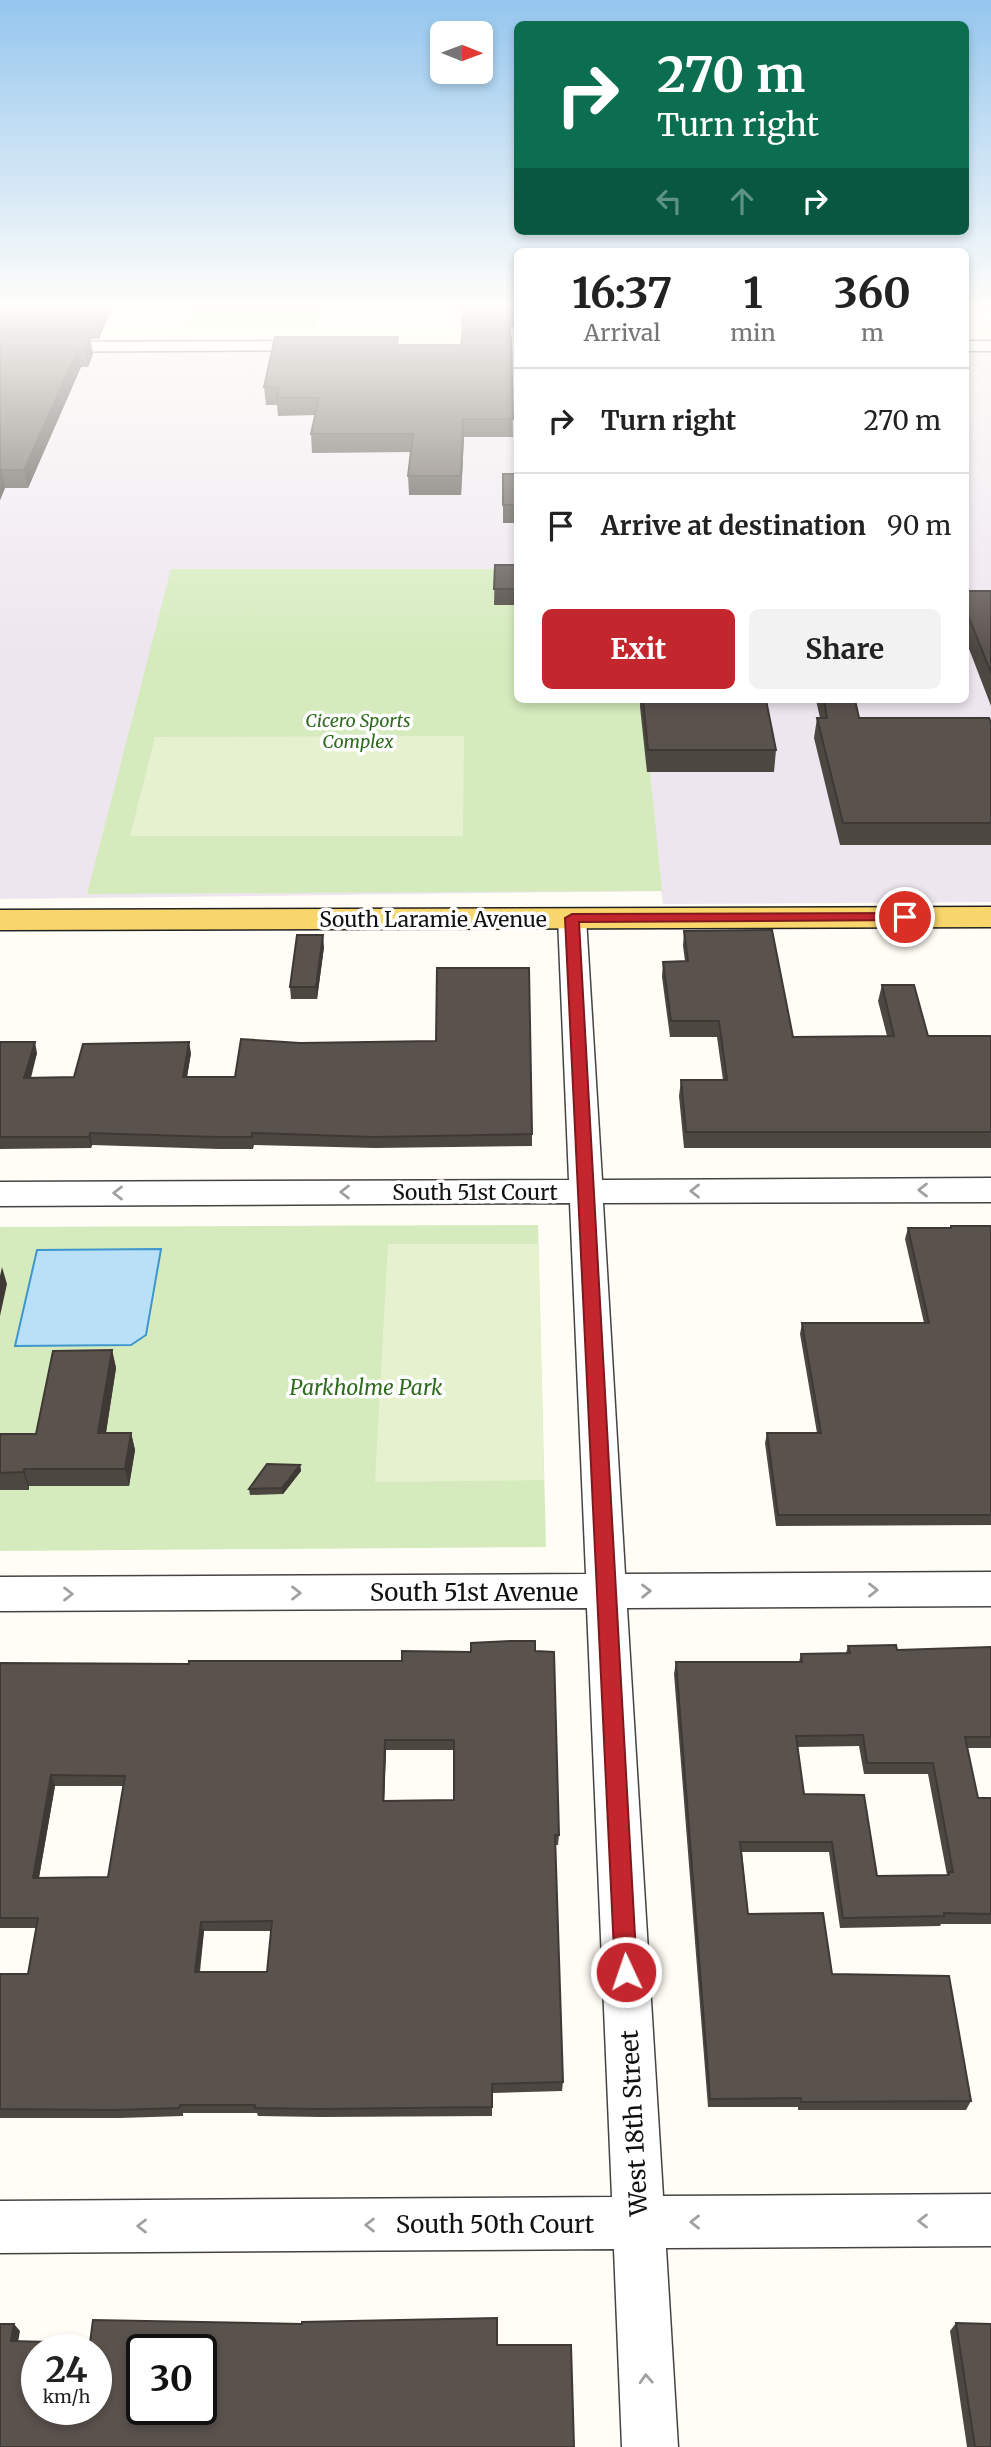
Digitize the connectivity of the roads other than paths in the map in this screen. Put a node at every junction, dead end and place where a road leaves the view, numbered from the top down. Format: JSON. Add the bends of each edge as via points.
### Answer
{"nodes":[{"id":1,"x":991,"y":917,"type":"edge"},
{"id":2,"x":572,"y":918,"type":"junction"},
{"id":3,"x":0,"y":920,"type":"edge"},
{"id":4,"x":991,"y":1190,"type":"edge"},
{"id":5,"x":586,"y":1191,"type":"junction"},
{"id":6,"x":0,"y":1194,"type":"edge"},
{"id":7,"x":991,"y":1589,"type":"edge"},
{"id":8,"x":607,"y":1591,"type":"junction"},
{"id":9,"x":0,"y":1594,"type":"edge"},
{"id":10,"x":991,"y":2220,"type":"edge"},
{"id":11,"x":639,"y":2222,"type":"junction"},
{"id":12,"x":0,"y":2227,"type":"edge"},
{"id":13,"x":650,"y":2447,"type":"edge"}],
"edges":[{"from":1,"to":2,"type":"main road","name":"South Laramie Avenue"},
{"from":2,"to":3,"type":"main road","name":"South Laramie Avenue"},
{"from":2,"to":5,"type":"street","name":"West 18th Street"},
{"from":4,"to":5,"type":"street","name":"South 51st Court","one_way":true},
{"from":5,"to":6,"type":"street","name":"South 51st Court","one_way":true},
{"from":5,"to":8,"type":"street","name":"West 18th Street"},
{"from":8,"to":7,"type":"street","name":"South 51st Avenue","one_way":true},
{"from":9,"to":8,"type":"street","name":"South 51st Avenue","one_way":true},
{"from":8,"to":11,"type":"street","name":"West 18th Street"},
{"from":10,"to":11,"type":"street","name":"South 50th Court","one_way":true},
{"from":11,"to":12,"type":"street","name":"South 50th Court","one_way":true},
{"from":13,"to":11,"type":"street","name":"West 18th Street","one_way":true}]}
